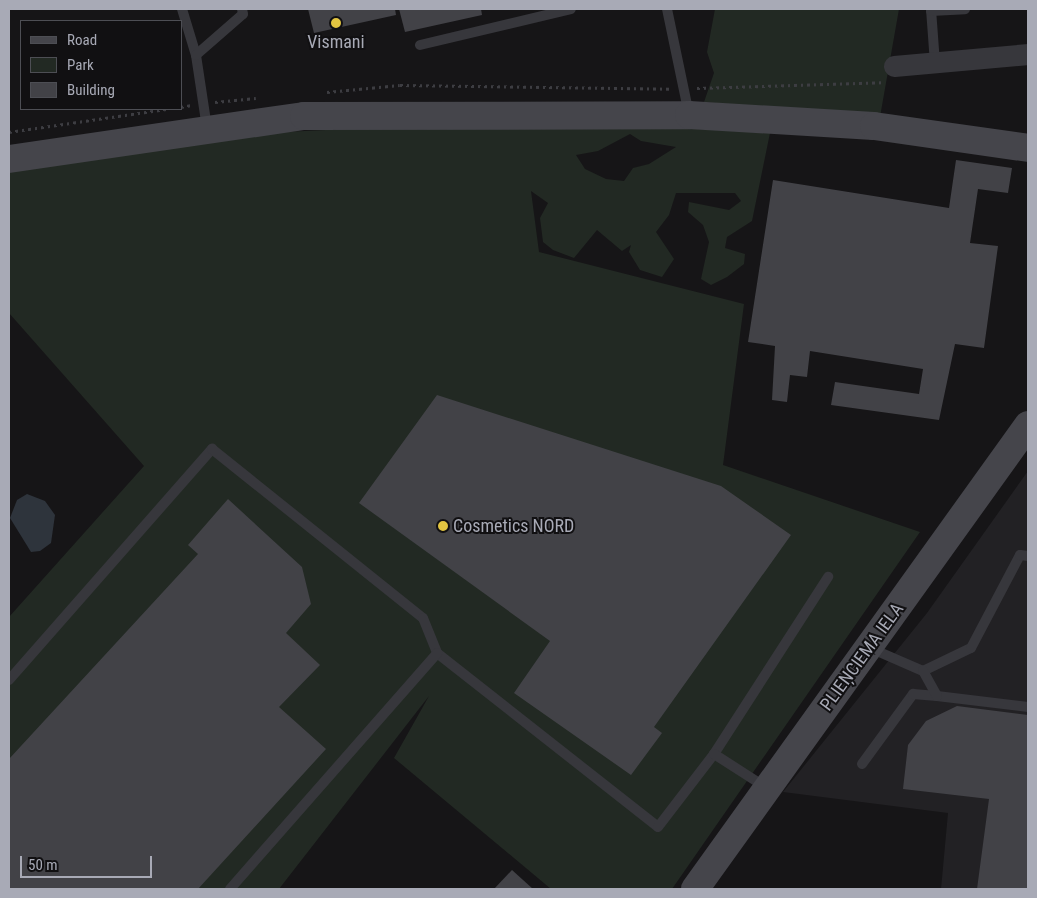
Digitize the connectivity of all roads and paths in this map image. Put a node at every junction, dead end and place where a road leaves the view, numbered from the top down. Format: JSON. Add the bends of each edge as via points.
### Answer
{"nodes":[{"id":1,"x":182,"y":9,"type":"edge"},
{"id":2,"x":242,"y":9,"type":"edge"},
{"id":3,"x":571,"y":9,"type":"edge"},
{"id":4,"x":667,"y":9,"type":"edge"},
{"id":5,"x":965,"y":9,"type":"edge"},
{"id":6,"x":931,"y":10,"type":"edge"},
{"id":7,"x":420,"y":45,"type":"dead end"},
{"id":8,"x":1028,"y":54,"type":"edge"},
{"id":9,"x":196,"y":55,"type":"junction"},
{"id":10,"x":935,"y":63,"type":"junction"},
{"id":11,"x":893,"y":74,"type":"joint"},
{"id":12,"x":679,"y":88,"type":"dead end"},
{"id":13,"x":689,"y":88,"type":"dead end"},
{"id":14,"x":324,"y":92,"type":"dead end"},
{"id":15,"x":267,"y":97,"type":"dead end"},
{"id":16,"x":182,"y":106,"type":"edge"},
{"id":17,"x":159,"y":110,"type":"edge"},
{"id":18,"x":206,"y":111,"type":"junction"},
{"id":19,"x":689,"y":115,"type":"junction"},
{"id":20,"x":9,"y":132,"type":"edge"},
{"id":21,"x":1028,"y":148,"type":"edge"},
{"id":22,"x":9,"y":159,"type":"edge"},
{"id":23,"x":1028,"y":425,"type":"edge"},
{"id":24,"x":1028,"y":556,"type":"edge"},
{"id":25,"x":828,"y":576,"type":"dead end"},
{"id":26,"x":869,"y":647,"type":"junction"},
{"id":27,"x":437,"y":653,"type":"junction"},
{"id":28,"x":923,"y":671,"type":"junction"},
{"id":29,"x":9,"y":680,"type":"edge"},
{"id":30,"x":937,"y":696,"type":"junction"},
{"id":31,"x":1028,"y":707,"type":"edge"},
{"id":32,"x":714,"y":754,"type":"junction"},
{"id":33,"x":862,"y":764,"type":"dead end"},
{"id":34,"x":768,"y":788,"type":"junction"},
{"id":35,"x":230,"y":889,"type":"edge"},
{"id":36,"x":695,"y":889,"type":"edge"}],
"edges":[{"from":1,"to":9,"type":"lane"},
{"from":2,"to":9,"type":"lane","via":[[243,14]]},
{"from":3,"to":7,"type":"lane"},
{"from":4,"to":19,"type":"lane"},
{"from":5,"to":6,"type":"lane"},
{"from":6,"to":10,"type":"lane"},
{"from":8,"to":10,"type":"street"},
{"from":9,"to":18,"type":"lane"},
{"from":10,"to":11,"type":"street"},
{"from":11,"to":13,"type":"path"},
{"from":12,"to":14,"type":"path","via":[[400,85]]},
{"from":15,"to":18,"type":"path"},
{"from":16,"to":18,"type":"path"},
{"from":17,"to":20,"type":"path"},
{"from":18,"to":19,"type":"street","via":[[304,116]]},
{"from":18,"to":22,"type":"street"},
{"from":19,"to":21,"type":"street","via":[[874,126]]},
{"from":23,"to":26,"type":"street","name":"PLIEŅCIEMA IELA"},
{"from":24,"to":28,"type":"lane","via":[[1020,554],[971,648]]},
{"from":25,"to":32,"type":"lane"},
{"from":26,"to":28,"type":"lane"},
{"from":26,"to":34,"type":"street","name":"PLIEŅCIEMA IELA"},
{"from":27,"to":29,"type":"lane","via":[[422,618],[212,449]]},
{"from":27,"to":32,"type":"lane","via":[[658,827]]},
{"from":27,"to":35,"type":"lane"},
{"from":28,"to":30,"type":"lane"},
{"from":30,"to":31,"type":"lane"},
{"from":30,"to":33,"type":"lane","via":[[913,694]]},
{"from":32,"to":34,"type":"lane"},
{"from":34,"to":36,"type":"street","name":"PLIEŅCIEMA IELA"}]}
